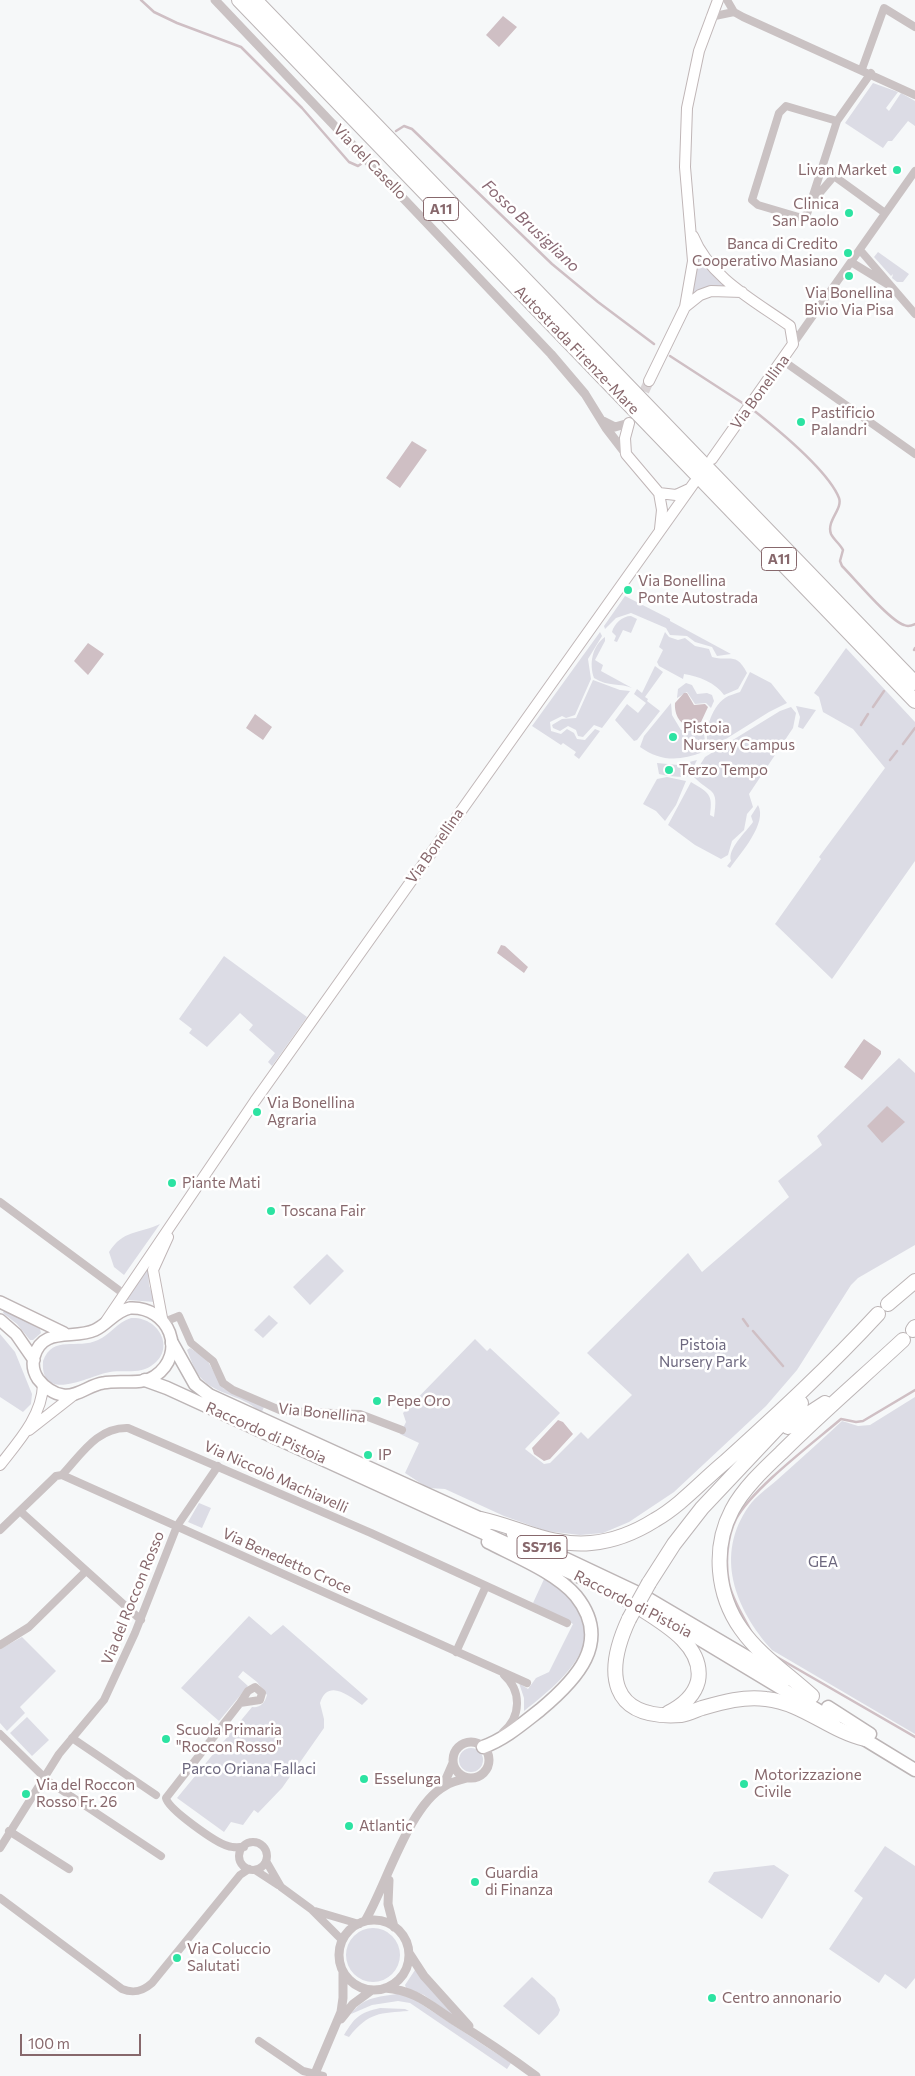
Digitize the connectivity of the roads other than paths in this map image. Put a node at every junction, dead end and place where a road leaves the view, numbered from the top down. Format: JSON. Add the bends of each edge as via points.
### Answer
{"nodes":[{"id":1,"x":215,"y":0,"type":"edge"},
{"id":2,"x":239,"y":0,"type":"edge"},
{"id":3,"x":255,"y":0,"type":"edge"},
{"id":4,"x":719,"y":0,"type":"edge"},
{"id":5,"x":734,"y":12,"type":"junction"},
{"id":6,"x":710,"y":17,"type":"junction"},
{"id":7,"x":915,"y":27,"type":"edge"},
{"id":8,"x":862,"y":69,"type":"junction"},
{"id":9,"x":871,"y":73,"type":"junction"},
{"id":10,"x":915,"y":95,"type":"edge"},
{"id":11,"x":837,"y":121,"type":"junction"},
{"id":12,"x":823,"y":168,"type":"junction"},
{"id":13,"x":915,"y":171,"type":"edge"},
{"id":14,"x":834,"y":176,"type":"junction"},
{"id":15,"x":810,"y":205,"type":"junction"},
{"id":16,"x":885,"y":213,"type":"junction"},
{"id":17,"x":688,"y":224,"type":"junction"},
{"id":18,"x":860,"y":250,"type":"junction"},
{"id":19,"x":851,"y":262,"type":"junction"},
{"id":20,"x":893,"y":288,"type":"junction"},
{"id":21,"x":742,"y":292,"type":"junction"},
{"id":22,"x":685,"y":306,"type":"junction"},
{"id":23,"x":915,"y":314,"type":"edge"},
{"id":24,"x":808,"y":324,"type":"junction"},
{"id":25,"x":790,"y":326,"type":"junction"},
{"id":26,"x":794,"y":344,"type":"junction"},
{"id":27,"x":782,"y":360,"type":"junction"},
{"id":28,"x":649,"y":381,"type":"tunnel mouth"},
{"id":29,"x":599,"y":418,"type":"junction"},
{"id":30,"x":629,"y":424,"type":"joint"},
{"id":31,"x":626,"y":454,"type":"junction"},
{"id":32,"x":915,"y":454,"type":"edge"},
{"id":33,"x":712,"y":459,"type":"dead end"},
{"id":34,"x":659,"y":493,"type":"junction"},
{"id":35,"x":659,"y":532,"type":"junction"},
{"id":36,"x":915,"y":683,"type":"edge"},
{"id":37,"x":915,"y":700,"type":"edge"},
{"id":38,"x":0,"y":1202,"type":"edge"},
{"id":39,"x":179,"y":1211,"type":"junction"},
{"id":40,"x":915,"y":1281,"type":"edge"},
{"id":41,"x":124,"y":1294,"type":"junction"},
{"id":42,"x":0,"y":1302,"type":"edge"},
{"id":43,"x":888,"y":1304,"type":"dead end"},
{"id":44,"x":878,"y":1314,"type":"dead end"},
{"id":45,"x":0,"y":1320,"type":"edge"},
{"id":46,"x":163,"y":1320,"type":"junction"},
{"id":47,"x":102,"y":1326,"type":"junction"},
{"id":48,"x":64,"y":1333,"type":"junction"},
{"id":49,"x":903,"y":1340,"type":"dead end"},
{"id":50,"x":172,"y":1343,"type":"junction"},
{"id":51,"x":34,"y":1360,"type":"junction"},
{"id":52,"x":829,"y":1367,"type":"junction"},
{"id":53,"x":145,"y":1380,"type":"junction"},
{"id":54,"x":43,"y":1385,"type":"junction"},
{"id":55,"x":847,"y":1390,"type":"junction"},
{"id":56,"x":75,"y":1394,"type":"junction"},
{"id":57,"x":402,"y":1430,"type":"dead end"},
{"id":58,"x":24,"y":1434,"type":"junction"},
{"id":59,"x":764,"y":1444,"type":"junction"},
{"id":60,"x":0,"y":1465,"type":"edge"},
{"id":61,"x":218,"y":1466,"type":"junction"},
{"id":62,"x":62,"y":1475,"type":"junction"},
{"id":63,"x":419,"y":1502,"type":"junction"},
{"id":64,"x":20,"y":1511,"type":"junction"},
{"id":65,"x":481,"y":1519,"type":"junction"},
{"id":66,"x":177,"y":1526,"type":"junction"},
{"id":67,"x":0,"y":1530,"type":"edge"},
{"id":68,"x":86,"y":1571,"type":"junction"},
{"id":69,"x":486,"y":1586,"type":"junction"},
{"id":70,"x":620,"y":1595,"type":"junction"},
{"id":71,"x":141,"y":1620,"type":"junction"},
{"id":72,"x":567,"y":1623,"type":"dead end"},
{"id":73,"x":0,"y":1645,"type":"edge"},
{"id":74,"x":456,"y":1652,"type":"junction"},
{"id":75,"x":501,"y":1672,"type":"junction"},
{"id":76,"x":527,"y":1683,"type":"dead end"},
{"id":77,"x":812,"y":1696,"type":"junction"},
{"id":78,"x":240,"y":1703,"type":"dead end"},
{"id":79,"x":664,"y":1714,"type":"junction"},
{"id":80,"x":0,"y":1734,"type":"edge"},
{"id":81,"x":72,"y":1738,"type":"junction"},
{"id":82,"x":865,"y":1739,"type":"junction"},
{"id":83,"x":481,"y":1746,"type":"junction"},
{"id":84,"x":915,"y":1761,"type":"edge"},
{"id":85,"x":453,"y":1763,"type":"junction"},
{"id":86,"x":915,"y":1770,"type":"edge"},
{"id":87,"x":44,"y":1778,"type":"junction"},
{"id":88,"x":467,"y":1778,"type":"junction"},
{"id":89,"x":443,"y":1786,"type":"junction"},
{"id":90,"x":156,"y":1795,"type":"dead end"},
{"id":91,"x":5,"y":1833,"type":"edge"},
{"id":92,"x":230,"y":1847,"type":"junction"},
{"id":93,"x":244,"y":1847,"type":"junction"},
{"id":94,"x":0,"y":1848,"type":"edge"},
{"id":95,"x":161,"y":1856,"type":"dead end"},
{"id":96,"x":266,"y":1861,"type":"junction"},
{"id":97,"x":247,"y":1864,"type":"junction"},
{"id":98,"x":69,"y":1869,"type":"dead end"},
{"id":99,"x":390,"y":1872,"type":"junction"},
{"id":100,"x":282,"y":1887,"type":"junction"},
{"id":101,"x":0,"y":1898,"type":"edge"},
{"id":102,"x":312,"y":1909,"type":"junction"},
{"id":103,"x":362,"y":1922,"type":"junction"},
{"id":104,"x":394,"y":1927,"type":"junction"},
{"id":105,"x":342,"y":1940,"type":"junction"},
{"id":106,"x":408,"y":1951,"type":"junction"},
{"id":107,"x":343,"y":1971,"type":"junction"},
{"id":108,"x":383,"y":1988,"type":"junction"},
{"id":109,"x":372,"y":1990,"type":"junction"},
{"id":110,"x":337,"y":2026,"type":"junction"},
{"id":111,"x":474,"y":2031,"type":"junction"},
{"id":112,"x":260,"y":2041,"type":"dead end"},
{"id":113,"x":317,"y":2075,"type":"edge"},
{"id":114,"x":536,"y":2076,"type":"edge"}],
"edges":[{"from":1,"to":29,"type":"street","name":"Via del Casello","via":[[527,327],[581,389]]},
{"from":2,"to":37,"type":"highway","name":"Autostrada Firenze-Mare","number":"A11"},
{"from":3,"to":36,"type":"highway","name":"Autostrada Firenze-Mare","number":"A11"},
{"from":4,"to":5,"type":"street"},
{"from":4,"to":6,"type":"main road"},
{"from":5,"to":6,"type":"street"},
{"from":5,"to":8,"type":"street"},
{"from":6,"to":17,"type":"main road","via":[[687,108],[684,148]]},
{"from":7,"to":8,"type":"street","via":[[884,8]]},
{"from":8,"to":9,"type":"street"},
{"from":9,"to":10,"type":"street"},
{"from":9,"to":11,"type":"street"},
{"from":11,"to":12,"type":"street"},
{"from":11,"to":15,"type":"street","via":[[782,107],[753,197],[755,204],[800,218],[805,217]]},
{"from":12,"to":14,"type":"street"},
{"from":12,"to":15,"type":"street"},
{"from":13,"to":16,"type":"street","name":"Via Bonellina"},
{"from":14,"to":15,"type":"street"},
{"from":14,"to":16,"type":"street"},
{"from":16,"to":18,"type":"street","name":"Via Bonellina"},
{"from":17,"to":21,"type":"main road","via":[[708,262]]},
{"from":17,"to":22,"type":"main road","via":[[693,261]]},
{"from":18,"to":19,"type":"street","name":"Via Bonellina"},
{"from":18,"to":20,"type":"street"},
{"from":19,"to":20,"type":"street"},
{"from":19,"to":24,"type":"street","name":"Via Bonellina"},
{"from":20,"to":23,"type":"street"},
{"from":21,"to":22,"type":"main road","via":[[711,291]]},
{"from":21,"to":25,"type":"main road"},
{"from":22,"to":28,"type":"main road"},
{"from":24,"to":25,"type":"street"},
{"from":24,"to":26,"type":"street","name":"Via Bonellina"},
{"from":25,"to":26,"type":"main road"},
{"from":26,"to":27,"type":"main road","name":"Via Bonellina"},
{"from":27,"to":32,"type":"street"},
{"from":27,"to":33,"type":"main road","name":"Via Bonellina"},
{"from":29,"to":30,"type":"street","via":[[612,426]]},
{"from":29,"to":31,"type":"street","name":"Via del Casello"},
{"from":30,"to":31,"type":"main road","via":[[625,438]]},
{"from":31,"to":34,"type":"main road","name":"Via del Casello"},
{"from":34,"to":35,"type":"main road","via":[[662,516]]},
{"from":34,"to":35,"type":"main road","name":"Via Bonellina","via":[[676,495],[693,485]]},
{"from":35,"to":39,"type":"main road","name":"Via Bonellina"},
{"from":38,"to":41,"type":"street"},
{"from":39,"to":41,"type":"main road","name":"Via Bonellina"},
{"from":39,"to":46,"type":"main road","name":"Via Bonellina","via":[[153,1270]]},
{"from":40,"to":43,"type":"highway"},
{"from":41,"to":47,"type":"main road","name":"Via Bonellina"},
{"from":42,"to":48,"type":"main road"},
{"from":44,"to":52,"type":"highway"},
{"from":45,"to":51,"type":"main road","via":[[19,1338]]},
{"from":46,"to":47,"type":"main road","via":[[146,1310],[130,1308],[120,1311]]},
{"from":46,"to":50,"type":"main road"},
{"from":46,"to":57,"type":"street","name":"Via Bonellina","via":[[179,1316],[191,1343],[210,1358],[224,1383],[233,1390],[282,1411],[360,1414]]},
{"from":47,"to":48,"type":"main road","via":[[85,1333]]},
{"from":48,"to":51,"type":"main road","via":[[43,1342]]},
{"from":49,"to":55,"type":"highway"},
{"from":50,"to":53,"type":"main road","via":[[170,1357],[163,1368]]},
{"from":50,"to":65,"type":"highway","name":"Raccordo di Pistoia","number":"SS716","via":[[195,1384],[213,1397]]},
{"from":51,"to":54,"type":"main road","via":[[36,1376]]},
{"from":52,"to":59,"type":"highway","via":[[796,1410]]},
{"from":52,"to":65,"type":"highway","via":[[676,1505],[636,1531],[614,1539],[580,1543],[542,1539],[505,1524]]},
{"from":53,"to":56,"type":"main road","via":[[103,1383]]},
{"from":53,"to":63,"type":"highway","name":"Raccordo di Pistoia","number":"SS716"},
{"from":54,"to":56,"type":"main road","via":[[58,1394]]},
{"from":54,"to":58,"type":"main road","via":[[42,1399]]},
{"from":55,"to":59,"type":"highway"},
{"from":55,"to":77,"type":"highway","via":[[743,1493],[728,1519],[720,1548],[722,1588],[740,1628],[766,1658]]},
{"from":56,"to":58,"type":"main road"},
{"from":58,"to":60,"type":"main road"},
{"from":59,"to":79,"type":"highway","bridge":true,"via":[[702,1508],[674,1544],[629,1619],[616,1654],[617,1686],[624,1698],[638,1710]]},
{"from":61,"to":62,"type":"street","name":"Via Niccolò Machiavelli","via":[[134,1430],[116,1428],[97,1437]]},
{"from":61,"to":66,"type":"street","name":"Via del Roccon Rosso"},
{"from":61,"to":69,"type":"street","name":"Via Niccolò Machiavelli"},
{"from":62,"to":64,"type":"street","name":"Via Niccolò Machiavelli","via":[[56,1476]]},
{"from":62,"to":66,"type":"street","name":"Via Benedetto Croce"},
{"from":63,"to":70,"type":"highway","name":"Raccordo di Pistoia","number":"SS716"},
{"from":63,"to":83,"type":"highway","via":[[558,1581],[575,1595],[590,1625],[589,1650],[575,1678],[517,1728],[496,1742]]},
{"from":64,"to":67,"type":"street","name":"Via Niccolò Machiavelli"},
{"from":64,"to":68,"type":"street"},
{"from":65,"to":77,"type":"highway","name":"Raccordo di Pistoia","number":"SS716","via":[[640,1594]]},
{"from":66,"to":71,"type":"street","name":"Via del Roccon Rosso"},
{"from":66,"to":74,"type":"street","name":"Via Benedetto Croce"},
{"from":68,"to":71,"type":"street"},
{"from":68,"to":73,"type":"street","via":[[29,1627]]},
{"from":69,"to":72,"type":"street","name":"Via Niccolò Machiavelli"},
{"from":69,"to":74,"type":"street"},
{"from":70,"to":79,"type":"highway","via":[[673,1631],[695,1658],[698,1676],[694,1691],[682,1706]]},
{"from":70,"to":82,"type":"highway","name":"Raccordo di Pistoia","number":"SS716","via":[[702,1639]]},
{"from":71,"to":81,"type":"street","name":"Via del Roccon Rosso","via":[[104,1700]]},
{"from":74,"to":75,"type":"street","name":"Via Benedetto Croce"},
{"from":75,"to":76,"type":"street","name":"Via Benedetto Croce"},
{"from":75,"to":83,"type":"street","name":"Via Benedetto Croce","via":[[516,1691],[518,1702],[514,1718],[499,1735]]},
{"from":77,"to":84,"type":"highway","name":"Raccordo di Pistoia","number":"SS716"},
{"from":78,"to":92,"type":"street","via":[[166,1798],[172,1808]]},
{"from":79,"to":82,"type":"highway","via":[[683,1714],[742,1698],[767,1699],[795,1706],[846,1734]]},
{"from":80,"to":87,"type":"street"},
{"from":81,"to":87,"type":"street","name":"Via del Roccon Rosso"},
{"from":81,"to":90,"type":"street"},
{"from":82,"to":86,"type":"highway","name":"Raccordo di Pistoia","number":"SS716"},
{"from":83,"to":85,"type":"street","via":[[470,1742],[460,1746],[454,1754]]},
{"from":83,"to":88,"type":"street","via":[[488,1756],[487,1768],[479,1776]]},
{"from":85,"to":88,"type":"street","via":[[456,1771]]},
{"from":85,"to":89,"type":"street"},
{"from":87,"to":91,"type":"street","name":"Via del Roccon Rosso"},
{"from":87,"to":95,"type":"street"},
{"from":88,"to":89,"type":"street"},
{"from":89,"to":99,"type":"street","via":[[408,1832]]},
{"from":91,"to":94,"type":"street","name":"Via del Roccon Rosso"},
{"from":91,"to":98,"type":"street"},
{"from":92,"to":93,"type":"street"},
{"from":92,"to":97,"type":"street"},
{"from":93,"to":96,"type":"street","via":[[254,1842],[261,1845],[266,1852]]},
{"from":93,"to":97,"type":"street"},
{"from":96,"to":97,"type":"street","via":[[262,1867]]},
{"from":96,"to":100,"type":"street"},
{"from":97,"to":100,"type":"street"},
{"from":97,"to":101,"type":"street","via":[[152,1983],[134,1992],[122,1989]]},
{"from":99,"to":103,"type":"street"},
{"from":99,"to":104,"type":"street","via":[[388,1904]]},
{"from":100,"to":102,"type":"street"},
{"from":102,"to":103,"type":"street"},
{"from":102,"to":105,"type":"street"},
{"from":103,"to":104,"type":"street","via":[[380,1921]]},
{"from":103,"to":105,"type":"street"},
{"from":104,"to":106,"type":"street","via":[[403,1937]]},
{"from":105,"to":107,"type":"street","via":[[339,1954]]},
{"from":106,"to":108,"type":"street","via":[[403,1974]]},
{"from":106,"to":111,"type":"street","via":[[424,1976]]},
{"from":107,"to":109,"type":"street","via":[[355,1984]]},
{"from":107,"to":110,"type":"street","via":[[343,2003]]},
{"from":108,"to":109,"type":"street"},
{"from":108,"to":111,"type":"street","via":[[415,1994]]},
{"from":109,"to":110,"type":"street","via":[[353,2004]]},
{"from":110,"to":113,"type":"street"},
{"from":111,"to":114,"type":"street"},
{"from":112,"to":113,"type":"street","via":[[303,2071]]}]}
